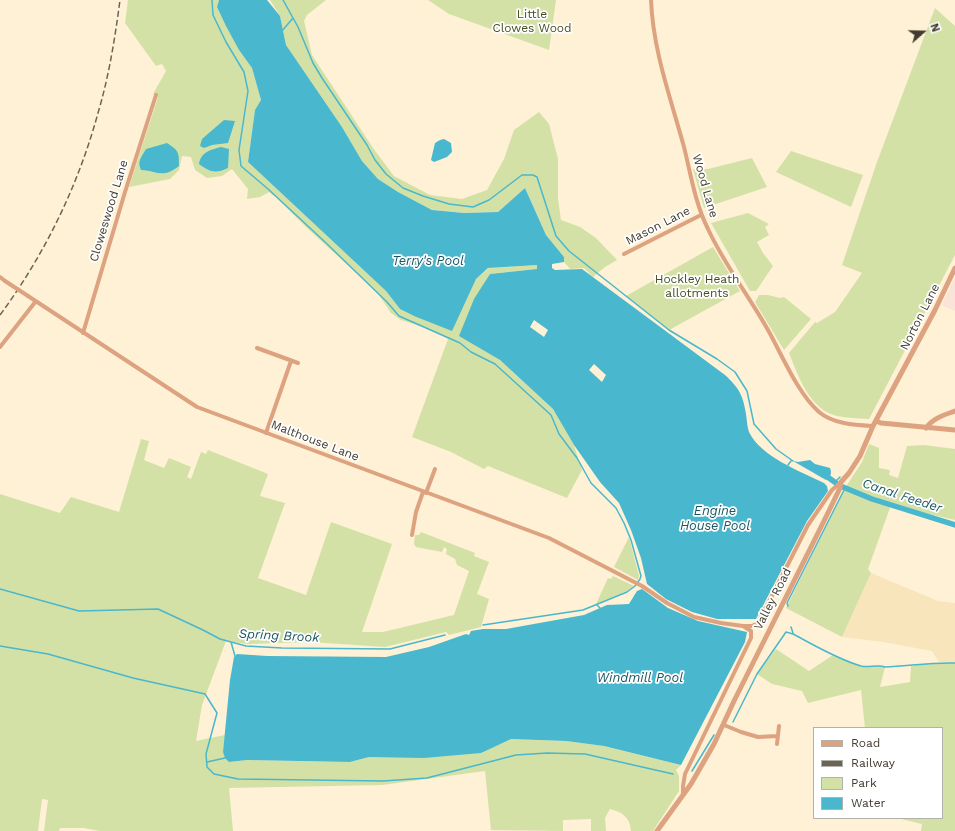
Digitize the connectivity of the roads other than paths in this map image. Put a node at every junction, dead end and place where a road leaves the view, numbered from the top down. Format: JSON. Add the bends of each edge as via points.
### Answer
{"nodes":[{"id":1,"x":651,"y":0,"type":"edge"},
{"id":2,"x":156,"y":95,"type":"dead end"},
{"id":3,"x":701,"y":215,"type":"junction"},
{"id":4,"x":624,"y":254,"type":"dead end"},
{"id":5,"x":955,"y":268,"type":"edge"},
{"id":6,"x":0,"y":277,"type":"edge"},
{"id":7,"x":36,"y":301,"type":"junction"},
{"id":8,"x":83,"y":333,"type":"junction"},
{"id":9,"x":0,"y":347,"type":"edge"},
{"id":10,"x":257,"y":348,"type":"dead end"},
{"id":11,"x":291,"y":361,"type":"junction"},
{"id":12,"x":298,"y":363,"type":"dead end"},
{"id":13,"x":902,"y":374,"type":"joint"},
{"id":14,"x":955,"y":411,"type":"edge"},
{"id":15,"x":875,"y":424,"type":"junction"},
{"id":16,"x":926,"y":428,"type":"junction"},
{"id":17,"x":955,"y":430,"type":"edge"},
{"id":18,"x":266,"y":433,"type":"junction"},
{"id":19,"x":435,"y":469,"type":"dead end"},
{"id":20,"x":841,"y":482,"type":"junction"},
{"id":21,"x":425,"y":493,"type":"junction"},
{"id":22,"x":412,"y":535,"type":"dead end"},
{"id":23,"x":743,"y":626,"type":"junction"},
{"id":24,"x":724,"y":725,"type":"junction"},
{"id":25,"x":779,"y":726,"type":"dead end"},
{"id":26,"x":777,"y":736,"type":"junction"},
{"id":27,"x":777,"y":744,"type":"dead end"},
{"id":28,"x":683,"y":794,"type":"junction"},
{"id":29,"x":657,"y":831,"type":"edge"}],
"edges":[{"from":1,"to":3,"type":"street","name":"Wood Lane","via":[[656,46]]},
{"from":2,"to":8,"type":"street","name":"Cloweswood Lane"},
{"from":3,"to":4,"type":"street","name":"Mason Lane"},
{"from":3,"to":15,"type":"street","name":"Wood Lane","via":[[809,403],[831,420]]},
{"from":5,"to":13,"type":"street","name":"Norton Lane"},
{"from":6,"to":7,"type":"street","name":"Malthouse Lane","bridge":true},
{"from":7,"to":8,"type":"street","name":"Malthouse Lane"},
{"from":7,"to":9,"type":"street"},
{"from":8,"to":18,"type":"street","name":"Malthouse Lane","via":[[197,407]]},
{"from":10,"to":11,"type":"street"},
{"from":11,"to":12,"type":"street"},
{"from":11,"to":18,"type":"street"},
{"from":13,"to":15,"type":"street","name":"Valley Road"},
{"from":14,"to":16,"type":"street","via":[[935,419]]},
{"from":15,"to":16,"type":"street"},
{"from":15,"to":20,"type":"street","name":"Valley Road","via":[[860,456]]},
{"from":16,"to":17,"type":"street"},
{"from":18,"to":21,"type":"street","name":"Malthouse Lane"},
{"from":19,"to":21,"type":"street"},
{"from":20,"to":23,"type":"street","via":[[832,490],[808,525],[761,618],[755,625]]},
{"from":20,"to":24,"type":"street","name":"Valley Road"},
{"from":21,"to":22,"type":"street","via":[[416,512]]},
{"from":21,"to":23,"type":"street","name":"Malthouse Lane","via":[[549,538],[635,582],[694,617]]},
{"from":23,"to":28,"type":"street","via":[[751,631],[751,638],[685,774]]},
{"from":24,"to":26,"type":"street","via":[[758,737]]},
{"from":24,"to":28,"type":"street","name":"Valley Road","via":[[702,766]]},
{"from":25,"to":26,"type":"street"},
{"from":26,"to":27,"type":"street"},
{"from":28,"to":29,"type":"street","name":"Valley Road"}]}
